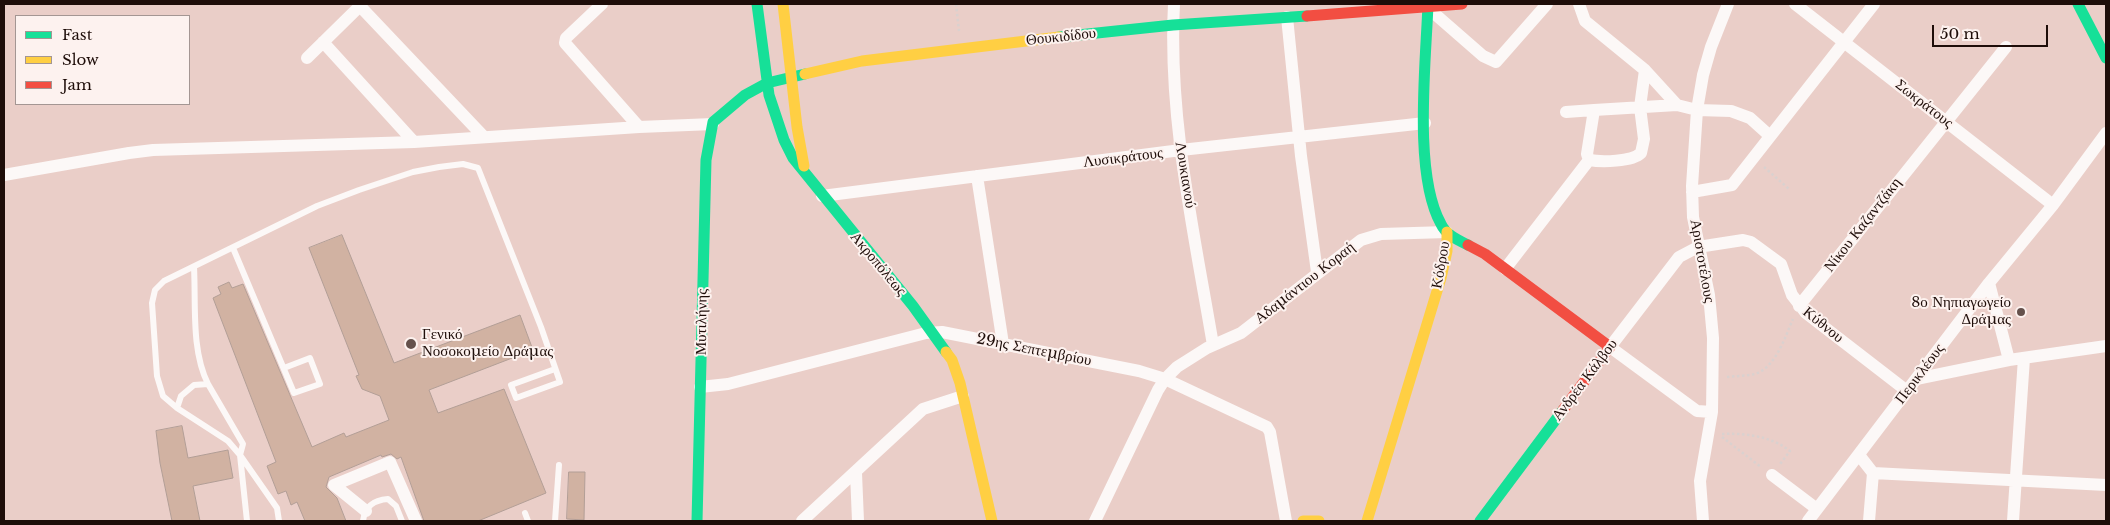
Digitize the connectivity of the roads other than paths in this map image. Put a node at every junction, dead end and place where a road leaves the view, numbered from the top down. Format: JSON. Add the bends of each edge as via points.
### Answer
{"nodes":[{"id":1,"x":360,"y":4,"type":"edge"},
{"id":2,"x":602,"y":4,"type":"edge"},
{"id":3,"x":756,"y":4,"type":"edge"},
{"id":4,"x":783,"y":4,"type":"edge"},
{"id":5,"x":1174,"y":4,"type":"edge"},
{"id":6,"x":1462,"y":4,"type":"edge"},
{"id":7,"x":1547,"y":4,"type":"edge"},
{"id":8,"x":1728,"y":4,"type":"edge"},
{"id":9,"x":1795,"y":4,"type":"edge"},
{"id":10,"x":1874,"y":4,"type":"edge"},
{"id":11,"x":2078,"y":4,"type":"edge"},
{"id":12,"x":1577,"y":5,"type":"edge"},
{"id":13,"x":1428,"y":6,"type":"edge"},
{"id":14,"x":1287,"y":17,"type":"junction"},
{"id":15,"x":1173,"y":25,"type":"junction"},
{"id":16,"x":324,"y":42,"type":"junction"},
{"id":17,"x":1844,"y":42,"type":"junction"},
{"id":18,"x":2006,"y":47,"type":"dead end"},
{"id":19,"x":307,"y":58,"type":"dead end"},
{"id":20,"x":2106,"y":58,"type":"edge"},
{"id":21,"x":1645,"y":70,"type":"junction"},
{"id":22,"x":791,"y":77,"type":"junction"},
{"id":23,"x":767,"y":83,"type":"junction"},
{"id":24,"x":1677,"y":105,"type":"junction"},
{"id":25,"x":1640,"y":107,"type":"junction"},
{"id":26,"x":1594,"y":110,"type":"junction"},
{"id":27,"x":1697,"y":110,"type":"junction"},
{"id":28,"x":1566,"y":112,"type":"dead end"},
{"id":29,"x":1946,"y":121,"type":"junction"},
{"id":30,"x":1425,"y":123,"type":"junction"},
{"id":31,"x":712,"y":124,"type":"junction"},
{"id":32,"x":639,"y":127,"type":"junction"},
{"id":33,"x":2106,"y":133,"type":"edge"},
{"id":34,"x":1770,"y":136,"type":"junction"},
{"id":35,"x":484,"y":137,"type":"junction"},
{"id":36,"x":1298,"y":137,"type":"junction"},
{"id":37,"x":414,"y":142,"type":"junction"},
{"id":38,"x":1181,"y":150,"type":"junction"},
{"id":39,"x":1589,"y":160,"type":"junction"},
{"id":40,"x":805,"y":173,"type":"junction"},
{"id":41,"x":4,"y":175,"type":"edge"},
{"id":42,"x":977,"y":176,"type":"junction"},
{"id":43,"x":1692,"y":192,"type":"junction"},
{"id":44,"x":822,"y":196,"type":"junction"},
{"id":45,"x":2053,"y":204,"type":"junction"},
{"id":46,"x":1447,"y":232,"type":"junction"},
{"id":47,"x":1698,"y":247,"type":"junction"},
{"id":48,"x":233,"y":248,"type":"junction"},
{"id":49,"x":194,"y":267,"type":"junction"},
{"id":50,"x":1504,"y":269,"type":"junction"},
{"id":51,"x":1317,"y":272,"type":"junction"},
{"id":52,"x":1989,"y":283,"type":"junction"},
{"id":53,"x":1799,"y":306,"type":"junction"},
{"id":54,"x":934,"y":332,"type":"junction"},
{"id":55,"x":1003,"y":344,"type":"junction"},
{"id":56,"x":1213,"y":345,"type":"junction"},
{"id":57,"x":2106,"y":346,"type":"edge"},
{"id":58,"x":1610,"y":347,"type":"junction"},
{"id":59,"x":2024,"y":358,"type":"junction"},
{"id":60,"x":2009,"y":360,"type":"junction"},
{"id":61,"x":284,"y":368,"type":"junction"},
{"id":62,"x":555,"y":369,"type":"junction"},
{"id":63,"x":1165,"y":379,"type":"junction"},
{"id":64,"x":1916,"y":379,"type":"junction"},
{"id":65,"x":208,"y":384,"type":"junction"},
{"id":66,"x":700,"y":387,"type":"junction"},
{"id":67,"x":1907,"y":391,"type":"junction"},
{"id":68,"x":962,"y":396,"type":"junction"},
{"id":69,"x":177,"y":408,"type":"junction"},
{"id":70,"x":1712,"y":412,"type":"junction"},
{"id":71,"x":240,"y":455,"type":"junction"},
{"id":72,"x":1859,"y":455,"type":"junction"},
{"id":73,"x":559,"y":464,"type":"dead end"},
{"id":74,"x":856,"y":473,"type":"junction"},
{"id":75,"x":1873,"y":473,"type":"junction"},
{"id":76,"x":1772,"y":475,"type":"road end"},
{"id":77,"x":2016,"y":481,"type":"junction"},
{"id":78,"x":2106,"y":485,"type":"edge"},
{"id":79,"x":1817,"y":509,"type":"junction"},
{"id":80,"x":525,"y":513,"type":"dead end"},
{"id":81,"x":364,"y":516,"type":"edge"},
{"id":82,"x":247,"y":521,"type":"edge"},
{"id":83,"x":279,"y":521,"type":"edge"},
{"id":84,"x":402,"y":521,"type":"edge"},
{"id":85,"x":416,"y":521,"type":"edge"},
{"id":86,"x":528,"y":521,"type":"edge"},
{"id":87,"x":555,"y":521,"type":"edge"},
{"id":88,"x":697,"y":521,"type":"edge"},
{"id":89,"x":802,"y":521,"type":"edge"},
{"id":90,"x":858,"y":521,"type":"edge"},
{"id":91,"x":992,"y":521,"type":"edge"},
{"id":92,"x":1095,"y":521,"type":"edge"},
{"id":93,"x":1286,"y":521,"type":"edge"},
{"id":94,"x":1303,"y":521,"type":"edge"},
{"id":95,"x":1319,"y":521,"type":"edge"},
{"id":96,"x":1366,"y":521,"type":"edge"},
{"id":97,"x":1480,"y":521,"type":"edge"},
{"id":98,"x":1703,"y":521,"type":"edge"},
{"id":99,"x":1808,"y":521,"type":"edge"},
{"id":100,"x":1869,"y":521,"type":"edge"},
{"id":101,"x":2013,"y":521,"type":"edge"}],
"edges":[{"from":1,"to":16,"type":"street"},
{"from":1,"to":35,"type":"street"},
{"from":2,"to":32,"type":"street","via":[[566,38],[565,44]]},
{"from":3,"to":23,"type":"street"},
{"from":4,"to":22,"type":"street","name":"Ακροπόλεως"},
{"from":5,"to":15,"type":"street","name":"Λουκιανού"},
{"from":6,"to":13,"type":"street","name":"Θουκιδίδου"},
{"from":7,"to":13,"type":"street","via":[[1496,62],[1483,56]]},
{"from":8,"to":27,"type":"street","name":"Αριστοτέλους","via":[[1711,47]]},
{"from":9,"to":17,"type":"street","name":"Σωκράτους"},
{"from":10,"to":17,"type":"street"},
{"from":11,"to":20,"type":"street"},
{"from":12,"to":21,"type":"street","via":[[1588,24]]},
{"from":13,"to":14,"type":"street","name":"Θουκιδίδου"},
{"from":13,"to":30,"type":"street","name":"Κόδρου"},
{"from":14,"to":15,"type":"street","name":"Θουκιδίδου"},
{"from":14,"to":36,"type":"street"},
{"from":15,"to":22,"type":"street","name":"Θουκιδίδου","via":[[862,61]]},
{"from":15,"to":38,"type":"street","name":"Λουκιανού"},
{"from":16,"to":19,"type":"street"},
{"from":16,"to":37,"type":"street"},
{"from":17,"to":29,"type":"street","name":"Σωκράτους"},
{"from":17,"to":34,"type":"street"},
{"from":18,"to":29,"type":"street","name":"Νίκου Καζαντζάκη"},
{"from":21,"to":24,"type":"street"},
{"from":21,"to":25,"type":"street"},
{"from":22,"to":23,"type":"street","name":"Θουκιδίδου"},
{"from":22,"to":40,"type":"street","name":"Ακροπόλεως"},
{"from":23,"to":31,"type":"street","name":"Θουκιδίδου","via":[[734,102]]},
{"from":23,"to":40,"type":"street","via":[[784,140]]},
{"from":24,"to":25,"type":"street"},
{"from":24,"to":27,"type":"street"},
{"from":25,"to":26,"type":"street"},
{"from":25,"to":39,"type":"street","via":[[1644,139],[1640,154],[1610,161]]},
{"from":26,"to":28,"type":"street"},
{"from":26,"to":39,"type":"street","via":[[1586,154]]},
{"from":27,"to":34,"type":"street","via":[[1731,111],[1750,118]]},
{"from":27,"to":43,"type":"street","name":"Αριστοτέλους"},
{"from":29,"to":45,"type":"street","name":"Σωκράτους"},
{"from":29,"to":53,"type":"street","name":"Νίκου Καζαντζάκη"},
{"from":30,"to":36,"type":"street","name":"Λυσικράτους"},
{"from":30,"to":46,"type":"street","name":"Κόδρου","via":[[1430,198],[1434,214]]},
{"from":31,"to":32,"type":"street"},
{"from":31,"to":66,"type":"street","name":"Μυτιλήνης","via":[[705,181]]},
{"from":32,"to":35,"type":"street"},
{"from":33,"to":45,"type":"street","name":"Περικλέους"},
{"from":34,"to":43,"type":"street","via":[[1729,186]]},
{"from":35,"to":37,"type":"street"},
{"from":36,"to":38,"type":"street","name":"Λυσικράτους"},
{"from":36,"to":51,"type":"street"},
{"from":37,"to":41,"type":"street","via":[[153,150]]},
{"from":38,"to":42,"type":"street","name":"Λυσικράτους"},
{"from":38,"to":56,"type":"street","name":"Λουκιανού"},
{"from":39,"to":50,"type":"street"},
{"from":40,"to":44,"type":"street","name":"Ακροπόλεως"},
{"from":42,"to":44,"type":"street","name":"Λυσικράτους"},
{"from":42,"to":55,"type":"street"},
{"from":43,"to":47,"type":"street","name":"Αριστοτέλους"},
{"from":44,"to":54,"type":"street","name":"Ακροπόλεως"},
{"from":45,"to":52,"type":"street","name":"Περικλέους"},
{"from":46,"to":50,"type":"street"},
{"from":46,"to":51,"type":"street","name":"Αδαμάντιου Κοραή","via":[[1369,236]]},
{"from":46,"to":96,"type":"street","name":"Κόδρου","via":[[1441,278]]},
{"from":47,"to":53,"type":"street","name":"Κύθνου","via":[[1743,240],[1751,242],[1781,264]]},
{"from":47,"to":58,"type":"street","name":"Ανδρέα Κάλβου","via":[[1676,260]]},
{"from":47,"to":70,"type":"street","name":"Αριστοτέλους","via":[[1711,307]]},
{"from":48,"to":49,"type":"lane"},
{"from":48,"to":61,"type":"lane"},
{"from":48,"to":62,"type":"lane","via":[[317,206],[413,172],[463,164],[478,168]]},
{"from":49,"to":65,"type":"lane","via":[[198,345]]},
{"from":49,"to":69,"type":"lane","via":[[164,281],[155,290],[152,303],[157,376],[163,396]]},
{"from":50,"to":58,"type":"street"},
{"from":51,"to":56,"type":"street","name":"Αδαμάντιου Κοραή","via":[[1240,333]]},
{"from":52,"to":60,"type":"street"},
{"from":52,"to":64,"type":"street","name":"Περικλέους"},
{"from":53,"to":67,"type":"street","name":"Κύθνου"},
{"from":54,"to":55,"type":"street","name":"29ης Σεπτεμβρίου"},
{"from":54,"to":66,"type":"street","name":"29ης Σεπτεμβρίου","via":[[728,384]]},
{"from":54,"to":68,"type":"street","name":"Ακροπόλεως","via":[[952,360]]},
{"from":55,"to":63,"type":"street","name":"29ης Σεπτεμβρίου"},
{"from":56,"to":63,"type":"street","name":"Αδαμάντιου Κοραή","via":[[1177,367]]},
{"from":57,"to":59,"type":"street"},
{"from":58,"to":70,"type":"street","via":[[1697,411]]},
{"from":58,"to":97,"type":"street","name":"Ανδρέα Κάλβου"},
{"from":59,"to":60,"type":"street"},
{"from":59,"to":77,"type":"street"},
{"from":60,"to":64,"type":"street"},
{"from":61,"to":61,"type":"lane","via":[[294,393],[320,384],[310,358]]},
{"from":62,"to":62,"type":"lane","via":[[560,382],[516,398],[511,385]]},
{"from":63,"to":92,"type":"street","name":"Αδαμάντιου Κοραή"},
{"from":63,"to":93,"type":"street","name":"29ης Σεπτεμβρίου","via":[[1267,427]]},
{"from":64,"to":67,"type":"street","name":"Περικλέους"},
{"from":65,"to":69,"type":"lane","via":[[194,385],[181,396]]},
{"from":65,"to":71,"type":"lane","via":[[243,444]]},
{"from":66,"to":88,"type":"street","name":"Μυτιλήνης"},
{"from":67,"to":72,"type":"street","name":"Περικλέους"},
{"from":68,"to":74,"type":"street","via":[[923,409]]},
{"from":68,"to":91,"type":"street","name":"Ακροπόλεως"},
{"from":69,"to":71,"type":"lane","via":[[228,441]]},
{"from":70,"to":98,"type":"street","name":"Αριστοτέλους","via":[[1701,470]]},
{"from":71,"to":82,"type":"lane"},
{"from":71,"to":83,"type":"lane","via":[[277,508]]},
{"from":72,"to":75,"type":"street"},
{"from":72,"to":79,"type":"street","name":"Περικλέους"},
{"from":73,"to":87,"type":"lane"},
{"from":74,"to":89,"type":"street"},
{"from":74,"to":90,"type":"street"},
{"from":75,"to":77,"type":"street"},
{"from":75,"to":100,"type":"street"},
{"from":76,"to":79,"type":"street"},
{"from":77,"to":78,"type":"street"},
{"from":77,"to":101,"type":"street"},
{"from":79,"to":99,"type":"street","name":"Περικλέους"},
{"from":80,"to":86,"type":"lane"},
{"from":81,"to":84,"type":"lane","via":[[369,505],[388,499],[396,506]]},
{"from":81,"to":85,"type":"street","via":[[334,484],[390,462]]},
{"from":94,"to":95,"type":"street"}]}
